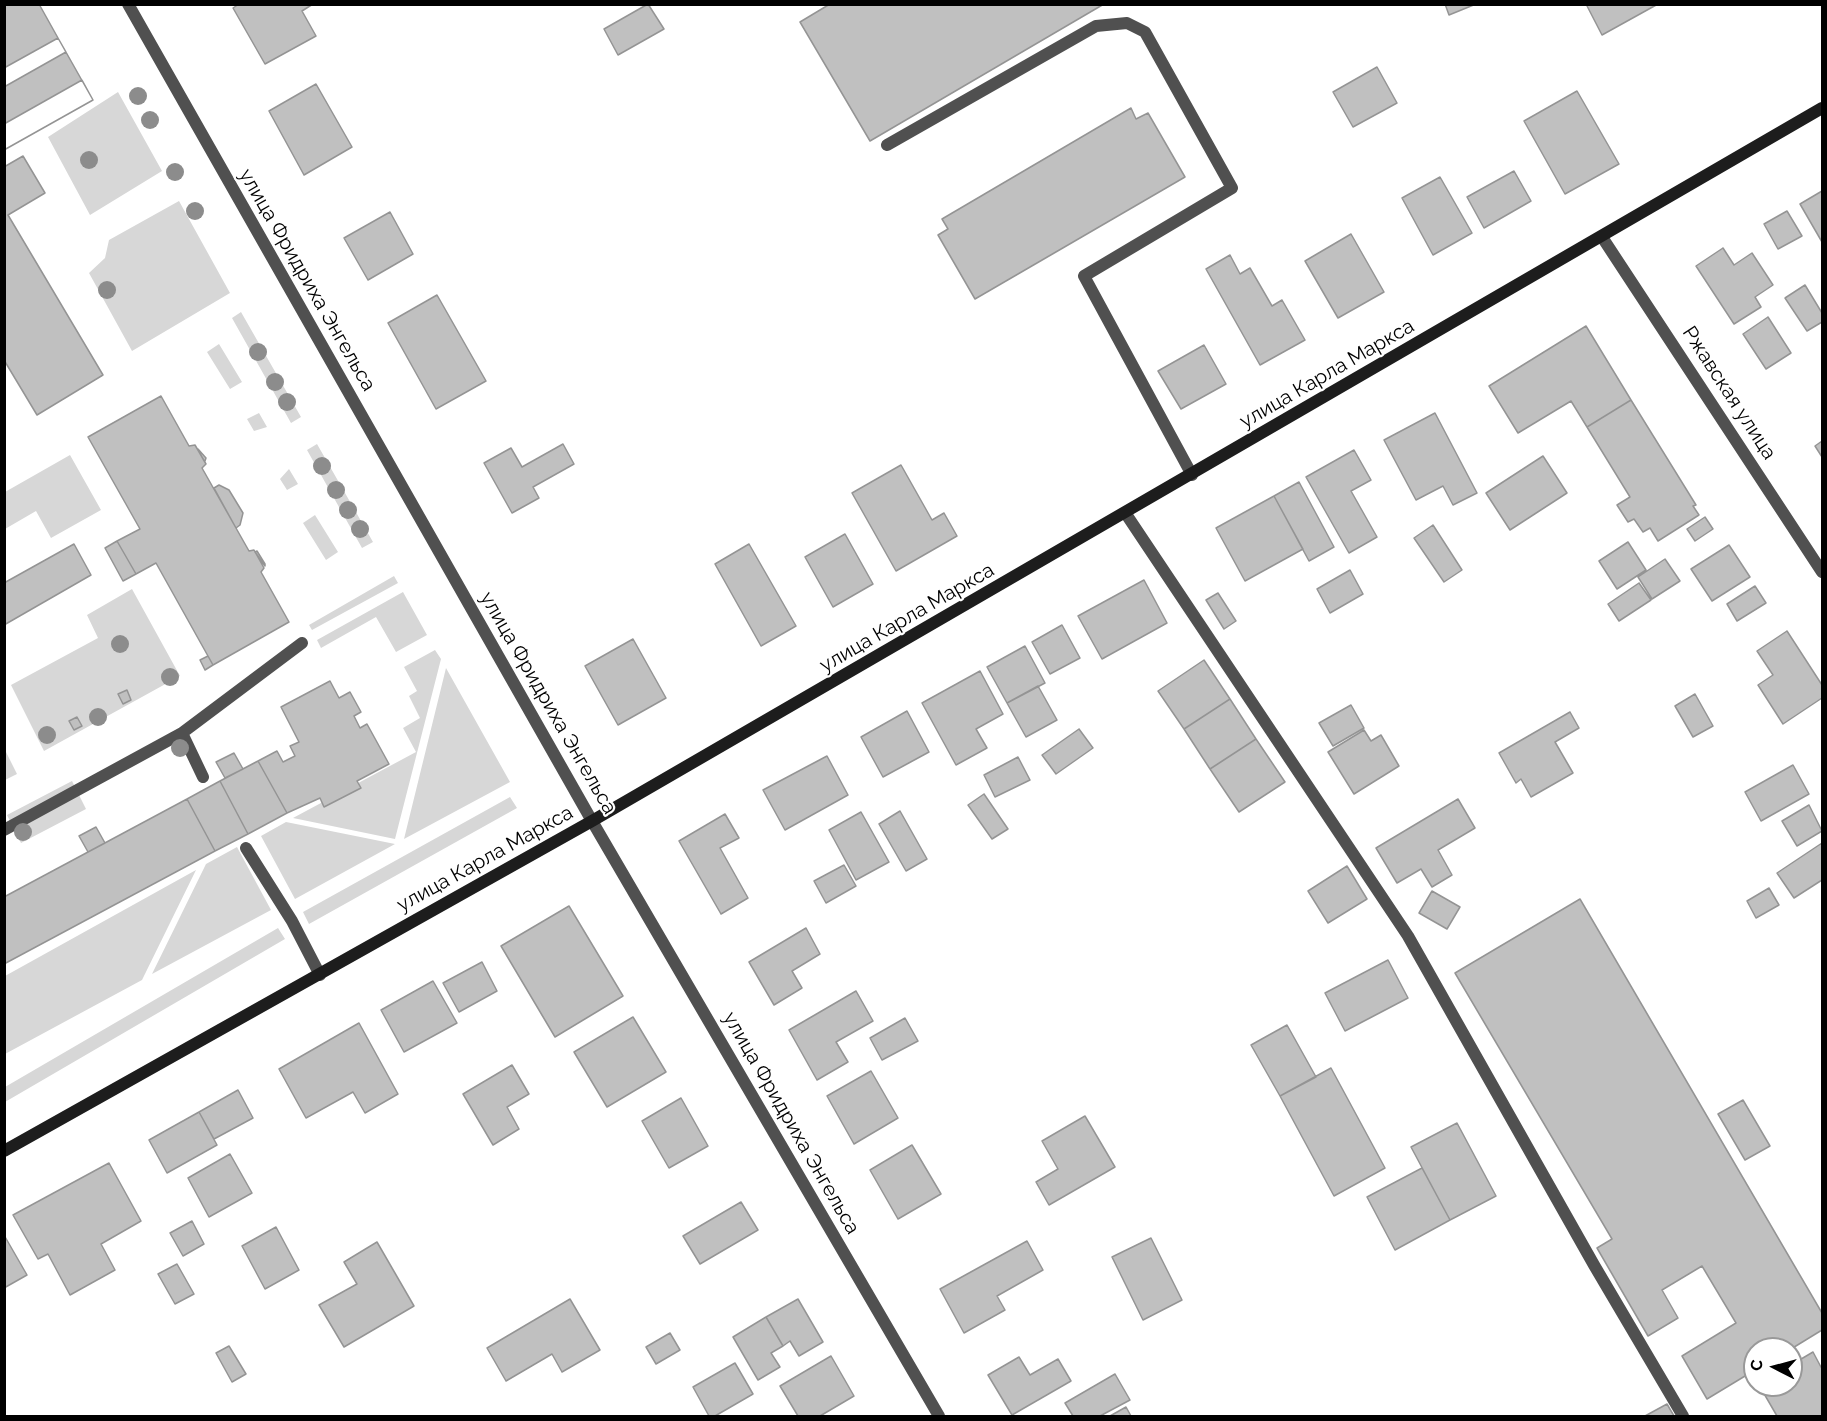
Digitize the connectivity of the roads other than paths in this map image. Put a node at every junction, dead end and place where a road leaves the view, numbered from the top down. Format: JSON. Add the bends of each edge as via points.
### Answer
{"nodes":[{"id":1,"x":128,"y":4,"type":"edge"},
{"id":2,"x":1822,"y":108,"type":"edge"},
{"id":3,"x":887,"y":146,"type":"dead end"},
{"id":4,"x":1602,"y":237,"type":"junction"},
{"id":5,"x":1192,"y":476,"type":"junction"},
{"id":6,"x":1126,"y":514,"type":"junction"},
{"id":7,"x":1822,"y":572,"type":"edge"},
{"id":8,"x":302,"y":643,"type":"dead end"},
{"id":9,"x":182,"y":733,"type":"junction"},
{"id":10,"x":203,"y":777,"type":"dead end"},
{"id":11,"x":592,"y":821,"type":"junction"},
{"id":12,"x":4,"y":830,"type":"edge"},
{"id":13,"x":246,"y":848,"type":"dead end"},
{"id":14,"x":320,"y":975,"type":"junction"},
{"id":15,"x":4,"y":1151,"type":"edge"},
{"id":16,"x":939,"y":1416,"type":"edge"},
{"id":17,"x":1683,"y":1416,"type":"edge"}],
"edges":[{"from":1,"to":11,"type":"street","name":"улица Фридриха Энгельса"},
{"from":2,"to":4,"type":"main road","name":"улица Карла Маркса"},
{"from":3,"to":5,"type":"street","via":[[1096,26],[1127,23],[1145,32],[1232,188],[1084,276]]},
{"from":4,"to":5,"type":"main road","name":"улица Карла Маркса"},
{"from":4,"to":7,"type":"street","name":"Ржавская улица"},
{"from":5,"to":6,"type":"main road","name":"улица Карла Маркса"},
{"from":6,"to":11,"type":"main road","name":"улица Карла Маркса"},
{"from":6,"to":17,"type":"street","via":[[1408,936]]},
{"from":8,"to":9,"type":"street"},
{"from":9,"to":10,"type":"street"},
{"from":9,"to":12,"type":"street"},
{"from":11,"to":14,"type":"main road","name":"улица Карла Маркса"},
{"from":11,"to":16,"type":"street","name":"улица Фридриха Энгельса"},
{"from":13,"to":14,"type":"street"},
{"from":14,"to":15,"type":"main road","name":"улица Карла Маркса"}]}
